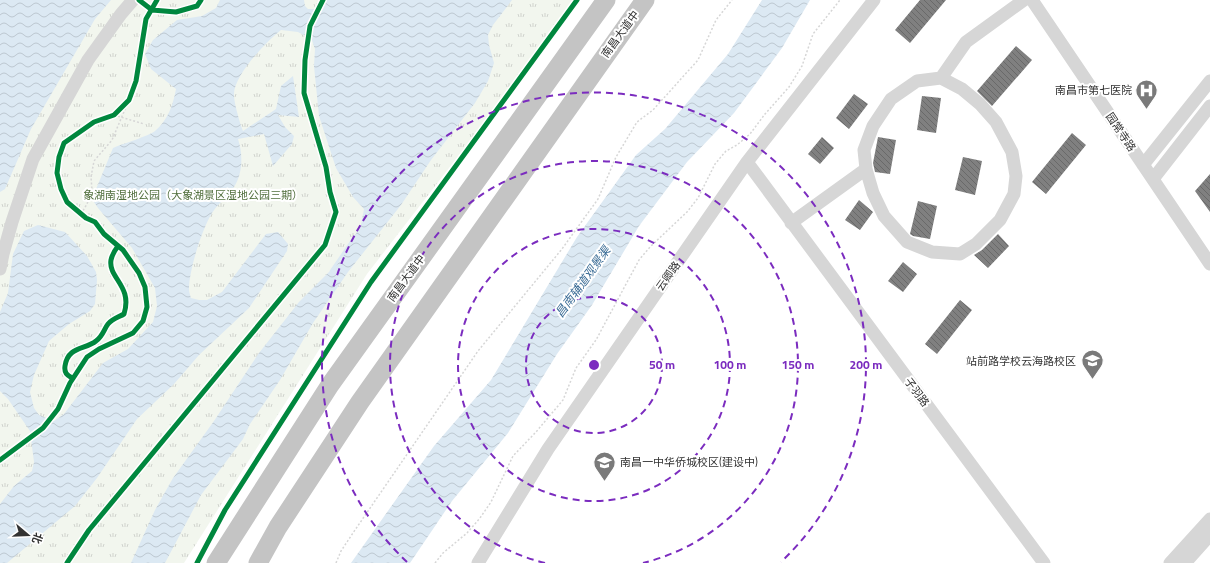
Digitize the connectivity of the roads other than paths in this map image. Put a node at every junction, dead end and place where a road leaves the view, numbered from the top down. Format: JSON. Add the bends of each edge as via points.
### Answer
{"nodes":[{"id":1,"x":133,"y":0,"type":"edge"},
{"id":2,"x":600,"y":0,"type":"edge"},
{"id":3,"x":606,"y":0,"type":"edge"},
{"id":4,"x":645,"y":0,"type":"edge"},
{"id":5,"x":654,"y":0,"type":"edge"},
{"id":6,"x":874,"y":0,"type":"edge"},
{"id":7,"x":1024,"y":0,"type":"edge"},
{"id":8,"x":1032,"y":0,"type":"edge"},
{"id":9,"x":578,"y":39,"type":"junction"},
{"id":10,"x":598,"y":64,"type":"junction"},
{"id":11,"x":941,"y":78,"type":"junction"},
{"id":12,"x":1210,"y":81,"type":"edge"},
{"id":13,"x":1210,"y":106,"type":"edge"},
{"id":14,"x":747,"y":162,"type":"junction"},
{"id":15,"x":1144,"y":165,"type":"junction"},
{"id":16,"x":866,"y":169,"type":"junction"},
{"id":17,"x":1153,"y":179,"type":"junction"},
{"id":18,"x":791,"y":222,"type":"junction"},
{"id":19,"x":1210,"y":264,"type":"edge"},
{"id":20,"x":0,"y":269,"type":"edge"},
{"id":21,"x":1210,"y":519,"type":"edge"},
{"id":22,"x":1210,"y":535,"type":"edge"},
{"id":23,"x":216,"y":563,"type":"edge"},
{"id":24,"x":258,"y":563,"type":"edge"},
{"id":25,"x":478,"y":563,"type":"edge"},
{"id":26,"x":1044,"y":563,"type":"edge"},
{"id":27,"x":1170,"y":563,"type":"edge"},
{"id":28,"x":1185,"y":563,"type":"edge"}],
"edges":[{"from":1,"to":20,"type":"street","via":[[88,60],[34,159],[12,222]]},
{"from":2,"to":9,"type":"highway"},
{"from":3,"to":9,"type":"highway","name":"南昌大道中"},
{"from":4,"to":10,"type":"highway","name":"南昌大道中"},
{"from":5,"to":10,"type":"highway"},
{"from":6,"to":14,"type":"street","name":"云卿路"},
{"from":7,"to":11,"type":"street","via":[[966,42]]},
{"from":8,"to":15,"type":"street","name":"园常寺路"},
{"from":9,"to":23,"type":"highway","name":"南昌大道中","via":[[330,385]]},
{"from":10,"to":24,"type":"highway","name":"南昌大道中","via":[[360,402],[278,527]]},
{"from":11,"to":16,"type":"street","via":[[917,81],[891,100],[873,126],[864,150]]},
{"from":11,"to":16,"type":"street","via":[[962,89],[980,104],[996,122],[1012,152],[1016,176],[1014,194],[1000,220],[976,244],[960,254],[932,252],[907,242],[884,216],[872,193]]},
{"from":12,"to":15,"type":"street"},
{"from":13,"to":17,"type":"street"},
{"from":14,"to":18,"type":"street","name":"子羽路"},
{"from":14,"to":25,"type":"street","name":"云卿路","via":[[548,449]]},
{"from":15,"to":17,"type":"street","name":"园常寺路"},
{"from":16,"to":18,"type":"street"},
{"from":17,"to":19,"type":"street","name":"园常寺路"},
{"from":18,"to":26,"type":"street","name":"子羽路"},
{"from":21,"to":27,"type":"street"},
{"from":22,"to":28,"type":"street"}]}
